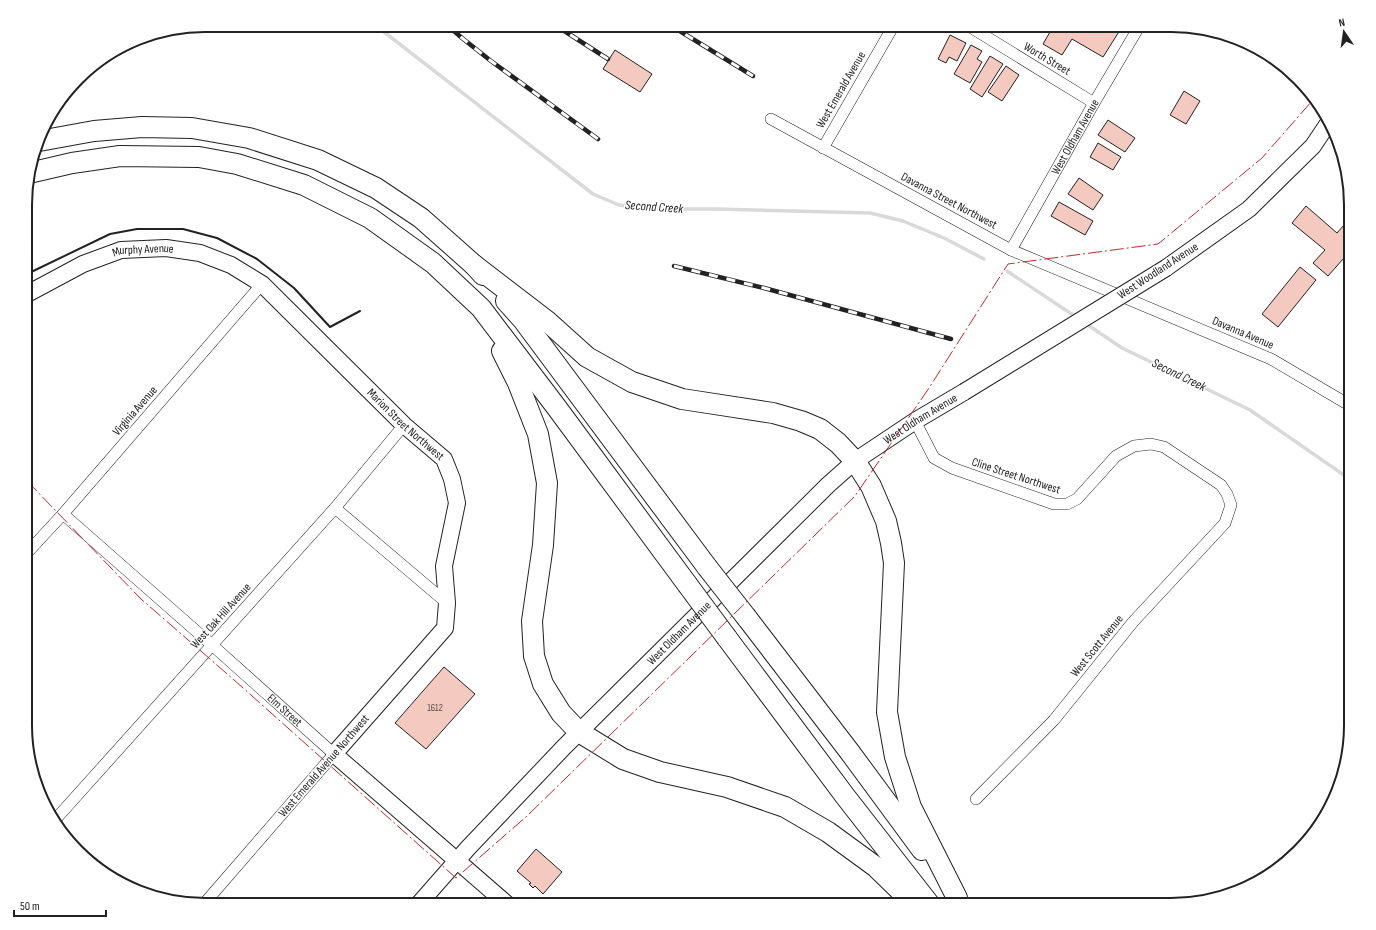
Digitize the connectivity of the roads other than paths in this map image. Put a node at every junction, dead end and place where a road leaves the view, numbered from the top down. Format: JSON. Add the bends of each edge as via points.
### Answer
{"nodes":[{"id":1,"x":890,"y":32,"type":"edge"},
{"id":2,"x":978,"y":32,"type":"edge"},
{"id":3,"x":1136,"y":32,"type":"edge"},
{"id":4,"x":1094,"y":103,"type":"junction"},
{"id":5,"x":771,"y":119,"type":"dead end"},
{"id":6,"x":1325,"y":128,"type":"edge"},
{"id":7,"x":45,"y":140,"type":"edge"},
{"id":8,"x":823,"y":148,"type":"junction"},
{"id":9,"x":35,"y":172,"type":"edge"},
{"id":10,"x":1011,"y":250,"type":"junction"},
{"id":11,"x":474,"y":265,"type":"junction"},
{"id":12,"x":262,"y":284,"type":"junction"},
{"id":13,"x":32,"y":291,"type":"edge"},
{"id":14,"x":1120,"y":296,"type":"joint"},
{"id":15,"x":481,"y":308,"type":"junction"},
{"id":16,"x":964,"y":392,"type":"joint"},
{"id":17,"x":1344,"y":402,"type":"edge"},
{"id":18,"x":915,"y":421,"type":"junction"},
{"id":19,"x":404,"y":425,"type":"junction"},
{"id":20,"x":855,"y":461,"type":"junction"},
{"id":21,"x":1230,"y":505,"type":"joint"},
{"id":22,"x":335,"y":508,"type":"junction"},
{"id":23,"x":62,"y":514,"type":"junction"},
{"id":24,"x":32,"y":545,"type":"edge"},
{"id":25,"x":447,"y":604,"type":"junction"},
{"id":26,"x":445,"y":628,"type":"joint"},
{"id":27,"x":212,"y":645,"type":"junction"},
{"id":28,"x":579,"y":732,"type":"junction"},
{"id":29,"x":334,"y":754,"type":"junction"},
{"id":30,"x":976,"y":799,"type":"dead end"},
{"id":31,"x":58,"y":816,"type":"edge"},
{"id":32,"x":457,"y":860,"type":"junction"},
{"id":33,"x":209,"y":898,"type":"edge"},
{"id":34,"x":424,"y":898,"type":"edge"},
{"id":35,"x":500,"y":898,"type":"edge"},
{"id":36,"x":908,"y":898,"type":"edge"},
{"id":37,"x":925,"y":898,"type":"edge"},
{"id":38,"x":958,"y":898,"type":"edge"},
{"id":39,"x":958,"y":898,"type":"edge"}],
"edges":[{"from":1,"to":8,"type":"street","name":"West Emerald Avenue"},
{"from":2,"to":4,"type":"street","name":"Worth Street"},
{"from":3,"to":4,"type":"street","name":"West Oldham Avenue"},
{"from":4,"to":10,"type":"street","name":"West Oldham Avenue"},
{"from":5,"to":8,"type":"street","name":"Davanna Street Northwest"},
{"from":6,"to":16,"type":"street","name":"West Woodland Avenue","bridge":true,"via":[[1313,146],[1249,209],[1166,268]]},
{"from":7,"to":11,"type":"highway","via":[[94,131],[142,128],[192,128],[249,138],[318,160],[376,188],[422,218]]},
{"from":8,"to":10,"type":"street","name":"Davanna Street Northwest"},
{"from":9,"to":15,"type":"highway","via":[[120,156],[199,157],[237,164],[304,185],[370,218],[433,263]]},
{"from":10,"to":14,"type":"street","name":"Davanna Street Northwest"},
{"from":11,"to":20,"type":"highway","via":[[547,321],[587,357],[632,382],[682,399],[773,412],[820,430],[838,443]]},
{"from":11,"to":38,"type":"highway","bridge":true,"via":[[523,320]]},
{"from":12,"to":13,"type":"street","name":"Murphy Avenue","via":[[231,265],[200,253],[166,248],[121,250],[82,264]]},
{"from":12,"to":19,"type":"street","name":"Marion Street Northwest"},
{"from":12,"to":23,"type":"street","name":"Virginia Avenue"},
{"from":14,"to":17,"type":"street","name":"Davanna Avenue","via":[[1271,358]]},
{"from":15,"to":28,"type":"highway","via":[[518,383],[538,434],[547,483],[543,545],[532,621],[534,656],[543,684],[561,713]]},
{"from":15,"to":37,"type":"highway","bridge":true,"via":[[845,796]]},
{"from":16,"to":18,"type":"street","name":"West Oldham Avenue"},
{"from":18,"to":20,"type":"street","name":"West Oldham Avenue"},
{"from":18,"to":21,"type":"street","name":"Cline Street Northwest","via":[[934,458],[952,468],[1054,504],[1067,504],[1077,499],[1116,456],[1134,446],[1151,444],[1164,447],[1221,485],[1228,494]]},
{"from":19,"to":22,"type":"street","name":"West Oak Hill Avenue"},
{"from":19,"to":25,"type":"street","name":"Marion Street Northwest","via":[[444,459],[452,479],[457,503],[444,566]]},
{"from":20,"to":28,"type":"street","name":"West Oldham Avenue"},
{"from":20,"to":39,"type":"highway","via":[[871,486],[886,521],[894,563],[887,712],[895,757],[911,807]]},
{"from":21,"to":30,"type":"street","name":"West Scott Avenue","via":[[1225,523],[1133,622],[1054,720]]},
{"from":22,"to":25,"type":"street"},
{"from":22,"to":27,"type":"street","name":"West Oak Hill Avenue"},
{"from":23,"to":24,"type":"street","name":"Virginia Avenue"},
{"from":23,"to":27,"type":"street","name":"Elm Street"},
{"from":25,"to":26,"type":"street","name":"Marion Street Northwest"},
{"from":26,"to":29,"type":"street","name":"West Emerald Avenue Northwest"},
{"from":27,"to":29,"type":"street","name":"Elm Street"},
{"from":27,"to":31,"type":"street","name":"West Oak Hill Avenue"},
{"from":28,"to":32,"type":"street","name":"West Oldham Avenue"},
{"from":28,"to":36,"type":"highway","via":[[623,759],[660,772],[727,787],[785,807],[828,832],[876,867]]},
{"from":29,"to":32,"type":"street","name":"Elm Street"},
{"from":29,"to":33,"type":"street","name":"West Emerald Avenue Northwest"},
{"from":32,"to":34,"type":"street","name":"West Oldham Avenue"},
{"from":32,"to":35,"type":"street","name":"Elm Street"}]}
